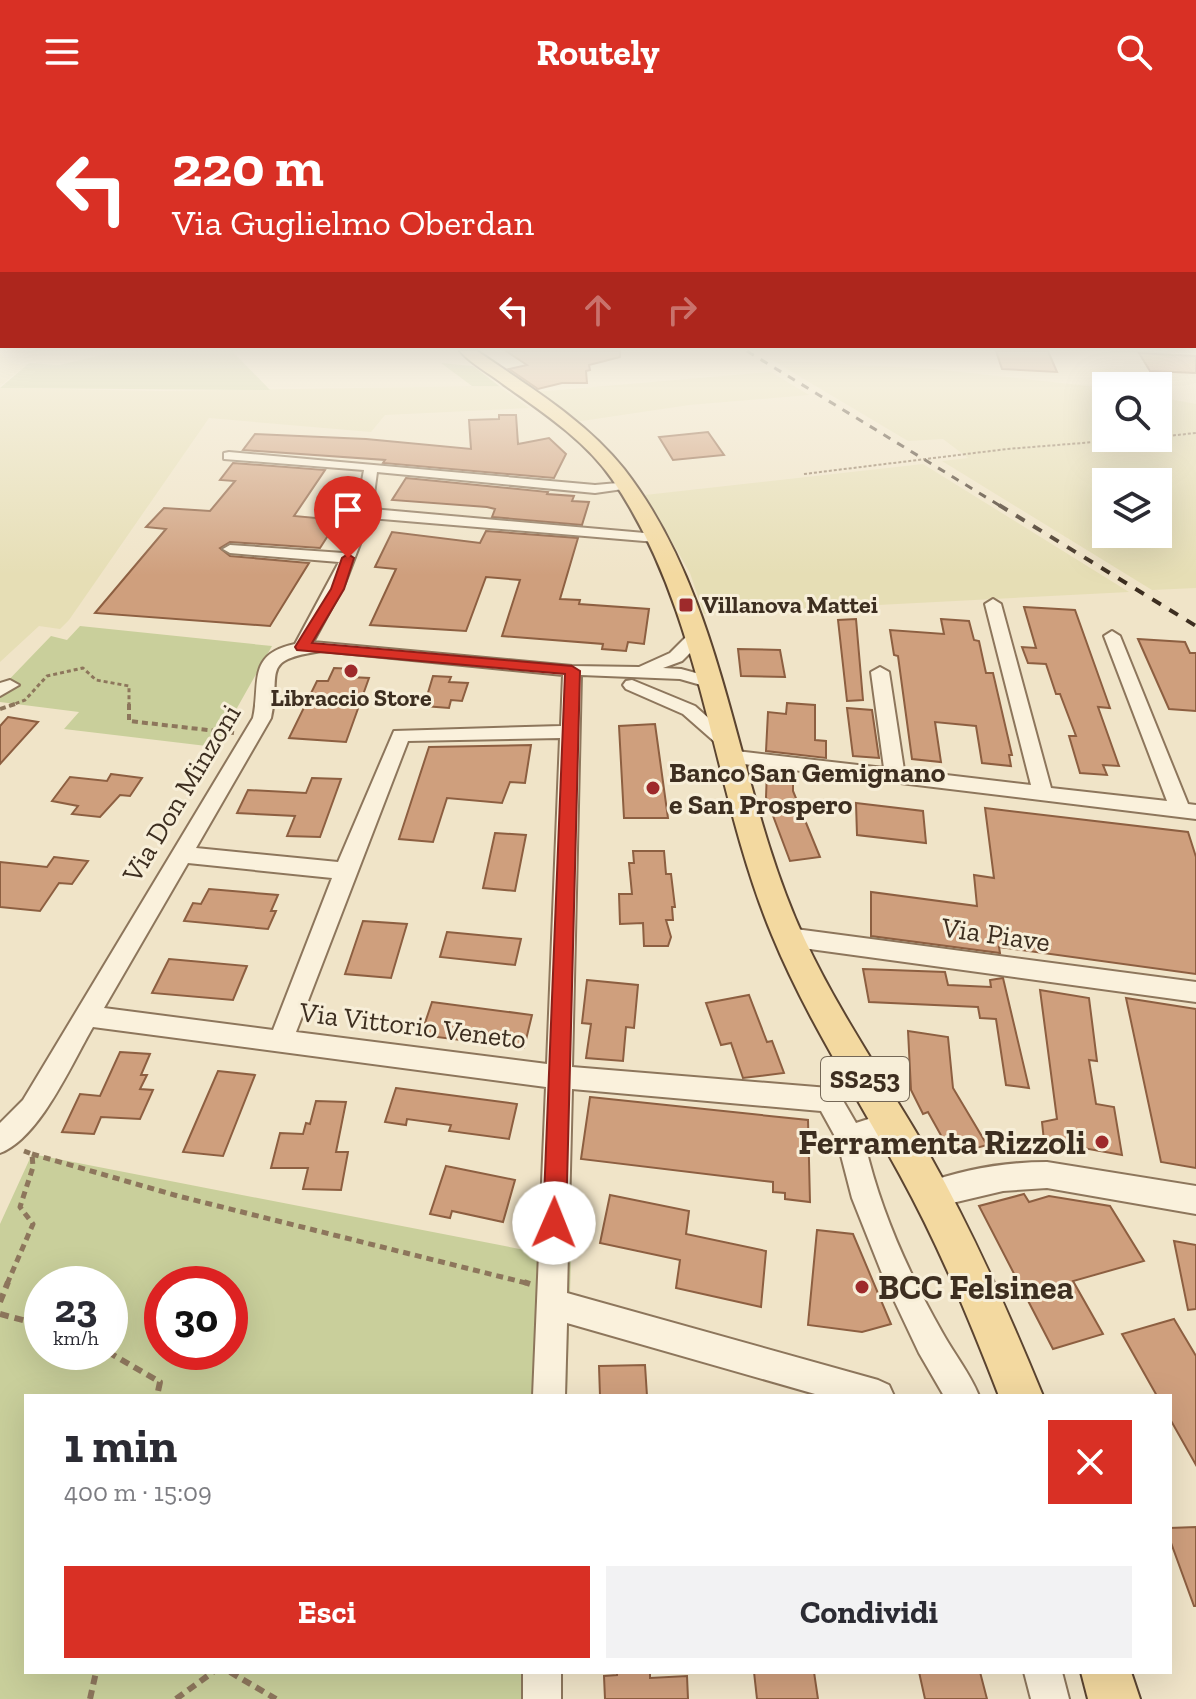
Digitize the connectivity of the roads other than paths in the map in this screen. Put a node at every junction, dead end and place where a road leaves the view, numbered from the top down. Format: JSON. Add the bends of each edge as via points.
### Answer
{"nodes":[{"id":1,"x":564,"y":425,"type":"edge"},
{"id":2,"x":229,"y":456,"type":"dead end"},
{"id":3,"x":371,"y":467,"type":"junction"},
{"id":4,"x":625,"y":485,"type":"junction"},
{"id":5,"x":364,"y":513,"type":"junction"},
{"id":6,"x":656,"y":538,"type":"junction"},
{"id":7,"x":230,"y":549,"type":"dead end"},
{"id":8,"x":348,"y":558,"type":"junction"},
{"id":9,"x":993,"y":604,"type":"dead end"},
{"id":10,"x":1112,"y":636,"type":"dead end"},
{"id":11,"x":696,"y":637,"type":"junction"},
{"id":12,"x":302,"y":647,"type":"junction"},
{"id":13,"x":572,"y":671,"type":"junction"},
{"id":14,"x":880,"y":672,"type":"dead end"},
{"id":15,"x":632,"y":678,"type":"junction"},
{"id":16,"x":708,"y":682,"type":"junction"},
{"id":17,"x":571,"y":732,"type":"junction"},
{"id":18,"x":725,"y":748,"type":"junction"},
{"id":19,"x":895,"y":776,"type":"junction"},
{"id":20,"x":1043,"y":795,"type":"junction"},
{"id":21,"x":1188,"y":811,"type":"edge"},
{"id":22,"x":179,"y":854,"type":"junction"},
{"id":23,"x":345,"y":871,"type":"junction"},
{"id":24,"x":788,"y":937,"type":"junction"},
{"id":25,"x":1196,"y":992,"type":"edge"},
{"id":26,"x":85,"y":1016,"type":"junction"},
{"id":27,"x":281,"y":1040,"type":"junction"},
{"id":28,"x":558,"y":1077,"type":"junction"},
{"id":29,"x":890,"y":1124,"type":"junction"},
{"id":30,"x":850,"y":1137,"type":"junction"},
{"id":31,"x":1,"y":1140,"type":"edge"},
{"id":32,"x":931,"y":1195,"type":"junction"},
{"id":33,"x":1196,"y":1200,"type":"edge"},
{"id":34,"x":552,"y":1297,"type":"junction"},
{"id":35,"x":549,"y":1394,"type":"edge"},
{"id":36,"x":871,"y":1394,"type":"edge"},
{"id":37,"x":962,"y":1394,"type":"edge"},
{"id":38,"x":1020,"y":1394,"type":"edge"},
{"id":39,"x":542,"y":1674,"type":"edge"},
{"id":40,"x":1044,"y":1674,"type":"edge"},
{"id":41,"x":1107,"y":1674,"type":"edge"},
{"id":42,"x":542,"y":1699,"type":"edge"},
{"id":43,"x":1050,"y":1699,"type":"edge"},
{"id":44,"x":1114,"y":1699,"type":"edge"}],
"edges":[{"from":1,"to":4,"type":"main road","number":"SS253"},
{"from":2,"to":3,"type":"street"},
{"from":3,"to":4,"type":"street","via":[[595,489]]},
{"from":3,"to":5,"type":"street","name":"Via Don Minzoni"},
{"from":4,"to":6,"type":"main road","number":"SS253"},
{"from":5,"to":6,"type":"street"},
{"from":5,"to":8,"type":"street","name":"Via Don Minzoni"},
{"from":6,"to":11,"type":"main road","number":"SS253"},
{"from":7,"to":8,"type":"street"},
{"from":8,"to":12,"type":"street","name":"Via Don Minzoni","via":[[337,589]]},
{"from":9,"to":20,"type":"street"},
{"from":10,"to":21,"type":"street"},
{"from":11,"to":15,"type":"street","via":[[669,661]]},
{"from":11,"to":16,"type":"main road","number":"SS253"},
{"from":12,"to":13,"type":"street"},
{"from":12,"to":22,"type":"street","name":"Via Don Minzoni","via":[[270,664],[264,675],[266,707]]},
{"from":13,"to":15,"type":"street"},
{"from":13,"to":17,"type":"street"},
{"from":14,"to":19,"type":"street"},
{"from":15,"to":16,"type":"street","via":[[685,688]]},
{"from":15,"to":18,"type":"street","via":[[689,710]]},
{"from":16,"to":18,"type":"main road","number":"SS253"},
{"from":17,"to":23,"type":"street","via":[[401,735]]},
{"from":17,"to":28,"type":"street"},
{"from":18,"to":19,"type":"street"},
{"from":18,"to":24,"type":"main road","number":"SS253"},
{"from":19,"to":20,"type":"street"},
{"from":20,"to":21,"type":"street"},
{"from":22,"to":23,"type":"street"},
{"from":22,"to":26,"type":"street","name":"Via Don Minzoni"},
{"from":23,"to":27,"type":"street"},
{"from":24,"to":25,"type":"street","name":"Via Piave"},
{"from":24,"to":29,"type":"main road","number":"SS253"},
{"from":26,"to":27,"type":"street","name":"Via Vittorio Veneto"},
{"from":26,"to":31,"type":"street","name":"Via Don Minzoni","via":[[32,1108]]},
{"from":27,"to":28,"type":"street","name":"Via Vittorio Veneto"},
{"from":28,"to":30,"type":"street","name":"Via Vittorio Veneto","via":[[829,1100]]},
{"from":28,"to":34,"type":"street"},
{"from":29,"to":30,"type":"street"},
{"from":29,"to":32,"type":"main road","number":"SS253"},
{"from":30,"to":37,"type":"street","via":[[854,1165],[891,1256]]},
{"from":32,"to":33,"type":"street","via":[[1023,1174]]},
{"from":32,"to":38,"type":"main road","number":"SS253"},
{"from":34,"to":35,"type":"street"},
{"from":34,"to":36,"type":"street"},
{"from":39,"to":42,"type":"street"},
{"from":40,"to":43,"type":"street"},
{"from":41,"to":44,"type":"main road"}]}
